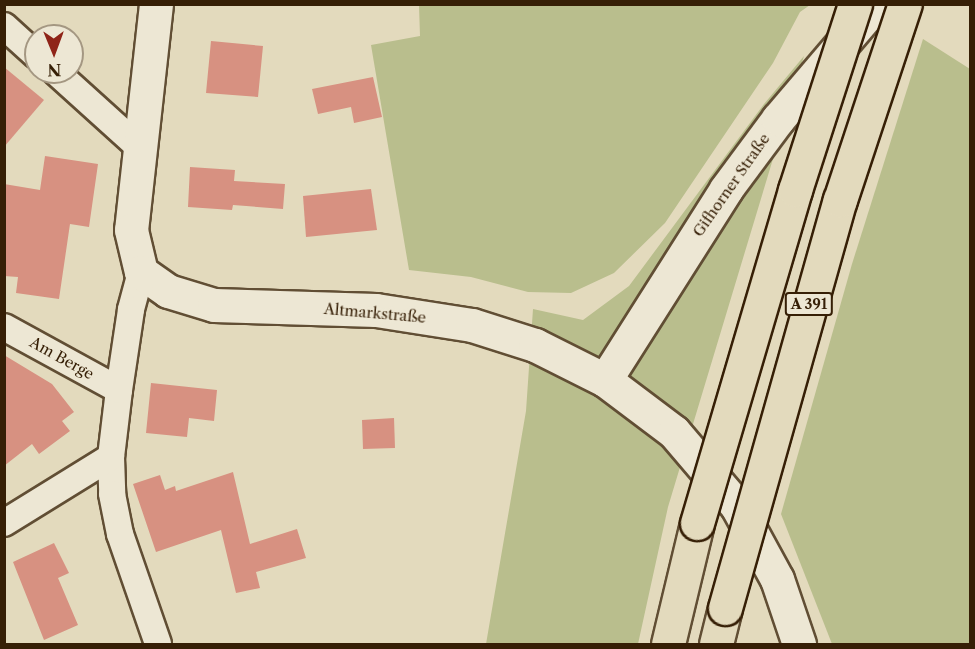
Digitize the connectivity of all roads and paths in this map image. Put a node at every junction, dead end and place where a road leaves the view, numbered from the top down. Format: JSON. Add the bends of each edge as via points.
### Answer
{"nodes":[{"id":1,"x":156,"y":4,"type":"edge"},
{"id":2,"x":855,"y":4,"type":"edge"},
{"id":3,"x":876,"y":4,"type":"edge"},
{"id":4,"x":905,"y":4,"type":"edge"},
{"id":5,"x":4,"y":26,"type":"edge"},
{"id":6,"x":24,"y":44,"type":"edge"},
{"id":7,"x":69,"y":84,"type":"edge"},
{"id":8,"x":140,"y":148,"type":"junction"},
{"id":9,"x":141,"y":272,"type":"junction"},
{"id":10,"x":4,"y":327,"type":"edge"},
{"id":11,"x":605,"y":380,"type":"junction"},
{"id":12,"x":119,"y":390,"type":"junction"},
{"id":13,"x":111,"y":457,"type":"junction"},
{"id":14,"x":4,"y":523,"type":"edge"},
{"id":15,"x":158,"y":645,"type":"edge"},
{"id":16,"x":668,"y":645,"type":"edge"},
{"id":17,"x":716,"y":645,"type":"edge"},
{"id":18,"x":799,"y":645,"type":"edge"}],
"edges":[{"from":1,"to":8,"type":"main road"},
{"from":2,"to":16,"type":"highway","number":"A 391","bridge":true,"via":[[795,190],[697,524]]},
{"from":3,"to":11,"type":"main road","name":"Gifhorner Straße","via":[[785,110],[726,189]]},
{"from":4,"to":17,"type":"highway","number":"A 391","bridge":true,"via":[[837,211]]},
{"from":5,"to":6,"type":"street"},
{"from":7,"to":8,"type":"street"},
{"from":8,"to":9,"type":"main road","via":[[131,230]]},
{"from":9,"to":11,"type":"main road","name":"Altmarkstraße","via":[[176,295],[214,305],[376,310],[472,325],[535,345]]},
{"from":9,"to":12,"type":"street","via":[[130,310]]},
{"from":10,"to":12,"type":"street","name":"Am Berge"},
{"from":11,"to":18,"type":"main road","name":"Altmarkstraße","via":[[669,428],[715,476],[737,506],[777,579]]},
{"from":12,"to":13,"type":"street"},
{"from":13,"to":14,"type":"street"},
{"from":13,"to":15,"type":"street","via":[[112,495],[120,534]]}]}
